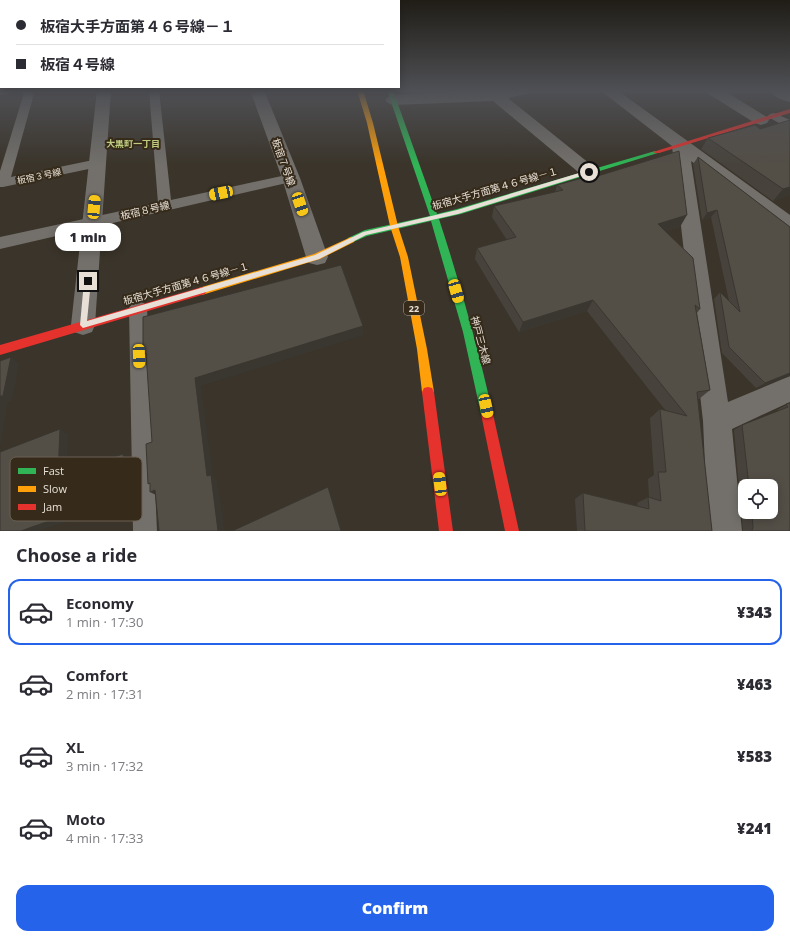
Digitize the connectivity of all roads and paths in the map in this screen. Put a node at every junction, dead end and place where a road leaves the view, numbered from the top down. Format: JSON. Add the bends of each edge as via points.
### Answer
{"nodes":[{"id":1,"x":23,"y":115,"type":"edge"},
{"id":2,"x":102,"y":115,"type":"edge"},
{"id":3,"x":156,"y":115,"type":"edge"},
{"id":4,"x":267,"y":115,"type":"edge"},
{"id":5,"x":368,"y":115,"type":"edge"},
{"id":6,"x":399,"y":115,"type":"edge"},
{"id":7,"x":520,"y":115,"type":"edge"},
{"id":8,"x":640,"y":115,"type":"edge"},
{"id":9,"x":761,"y":115,"type":"edge"},
{"id":10,"x":778,"y":115,"type":"edge"},
{"id":11,"x":767,"y":118,"type":"junction"},
{"id":12,"x":790,"y":125,"type":"edge"},
{"id":13,"x":680,"y":144,"type":"junction"},
{"id":14,"x":98,"y":163,"type":"junction"},
{"id":15,"x":589,"y":172,"type":"junction"},
{"id":16,"x":291,"y":178,"type":"junction"},
{"id":17,"x":165,"y":206,"type":"junction"},
{"id":18,"x":434,"y":217,"type":"junction"},
{"id":19,"x":93,"y":222,"type":"junction"},
{"id":20,"x":790,"y":225,"type":"edge"},
{"id":21,"x":394,"y":226,"type":"junction"},
{"id":22,"x":0,"y":243,"type":"edge"},
{"id":23,"x":317,"y":257,"type":"junction"},
{"id":24,"x":138,"y":308,"type":"junction"},
{"id":25,"x":83,"y":325,"type":"junction"},
{"id":26,"x":0,"y":350,"type":"edge"},
{"id":27,"x":790,"y":388,"type":"edge"},
{"id":28,"x":717,"y":421,"type":"junction"},
{"id":29,"x":145,"y":531,"type":"edge"},
{"id":30,"x":446,"y":531,"type":"edge"},
{"id":31,"x":512,"y":531,"type":"edge"},
{"id":32,"x":726,"y":531,"type":"edge"}],
"edges":[{"from":1,"to":14,"type":"lane","name":"板宿３号線","via":[[3,183]]},
{"from":2,"to":14,"type":"street"},
{"from":3,"to":17,"type":"lane"},
{"from":4,"to":16,"type":"street","name":"板宿７号線"},
{"from":5,"to":21,"type":"main road","number":"22"},
{"from":6,"to":18,"type":"main road","name":"神戸三木線"},
{"from":7,"to":15,"type":"street"},
{"from":8,"to":13,"type":"street"},
{"from":9,"to":11,"type":"street"},
{"from":10,"to":11,"type":"main road","name":"板宿大手方面第４６号線－１"},
{"from":11,"to":12,"type":"lane"},
{"from":11,"to":13,"type":"main road","name":"板宿大手方面第４６号線－１"},
{"from":13,"to":15,"type":"main road","name":"板宿大手方面第４６号線－１"},
{"from":13,"to":20,"type":"street"},
{"from":13,"to":28,"type":"street"},
{"from":14,"to":19,"type":"street"},
{"from":15,"to":18,"type":"main road","name":"板宿大手方面第４６号線－１"},
{"from":16,"to":17,"type":"lane","name":"板宿８号線"},
{"from":16,"to":23,"type":"street","name":"板宿７号線"},
{"from":17,"to":19,"type":"lane","name":"板宿８号線"},
{"from":18,"to":21,"type":"main road","name":"板宿大手方面第４６号線－１"},
{"from":18,"to":31,"type":"main road","name":"神戸三木線","via":[[476,362]]},
{"from":19,"to":22,"type":"lane","name":"板宿８号線"},
{"from":19,"to":25,"type":"street"},
{"from":21,"to":23,"type":"main road","name":"板宿大手方面第４６号線－１","via":[[365,233]]},
{"from":21,"to":30,"type":"main road","number":"22","via":[[404,257],[422,349]]},
{"from":23,"to":24,"type":"main road","name":"板宿大手方面第４６号線－１"},
{"from":24,"to":25,"type":"main road","name":"板宿大手方面第４６号線－１"},
{"from":24,"to":29,"type":"lane"},
{"from":25,"to":26,"type":"main road","name":"板宿大手方面第４６号線－１"},
{"from":27,"to":28,"type":"street"},
{"from":28,"to":32,"type":"street"}]}
